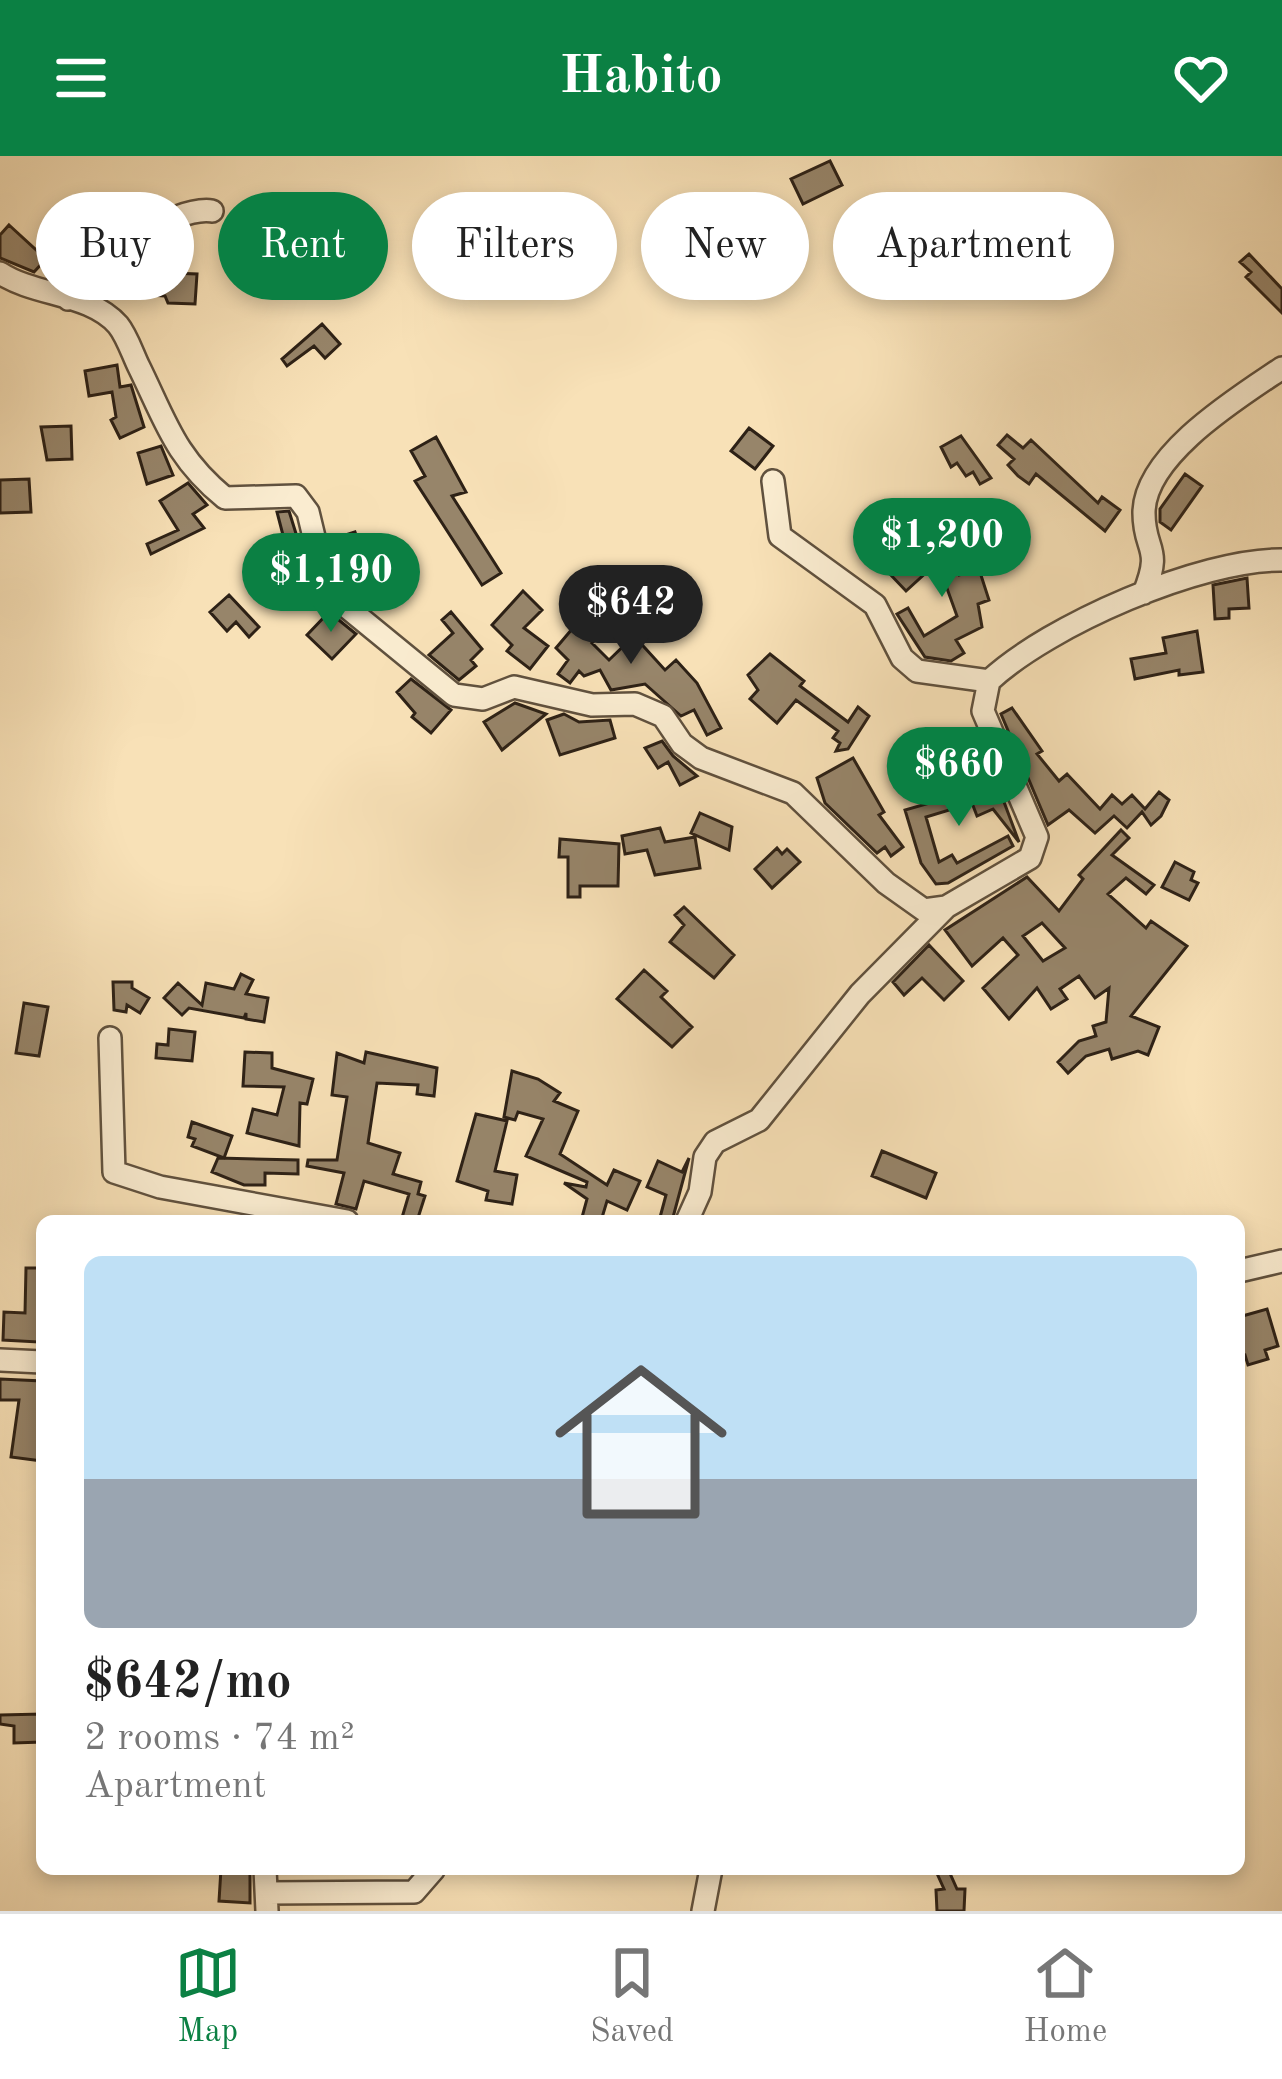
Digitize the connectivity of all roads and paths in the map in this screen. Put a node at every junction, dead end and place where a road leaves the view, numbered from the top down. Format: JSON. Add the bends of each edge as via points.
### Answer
{"nodes":[{"id":1,"x":212,"y":211,"type":"dead end"},
{"id":2,"x":194,"y":214,"type":"edge"},
{"id":3,"x":0,"y":273,"type":"edge"},
{"id":4,"x":36,"y":290,"type":"edge"},
{"id":5,"x":70,"y":300,"type":"edge"},
{"id":6,"x":1282,"y":368,"type":"edge"},
{"id":7,"x":773,"y":481,"type":"dead end"},
{"id":8,"x":1282,"y":560,"type":"edge"},
{"id":9,"x":1144,"y":593,"type":"junction"},
{"id":10,"x":989,"y":681,"type":"junction"},
{"id":11,"x":946,"y":908,"type":"junction"},
{"id":12,"x":110,"y":1038,"type":"dead end"},
{"id":13,"x":314,"y":1215,"type":"edge"},
{"id":14,"x":690,"y":1215,"type":"edge"},
{"id":15,"x":1282,"y":1261,"type":"edge"},
{"id":16,"x":1245,"y":1270,"type":"edge"},
{"id":17,"x":0,"y":1360,"type":"edge"},
{"id":18,"x":36,"y":1362,"type":"edge"},
{"id":19,"x":429,"y":1875,"type":"edge"},
{"id":20,"x":710,"y":1875,"type":"edge"},
{"id":21,"x":267,"y":1902,"type":"edge"},
{"id":22,"x":703,"y":1911,"type":"edge"}],
"edges":[{"from":1,"to":2,"type":"street"},
{"from":3,"to":4,"type":"street"},
{"from":5,"to":11,"type":"street","via":[[118,325],[168,437],[198,476],[225,497],[296,496],[308,512],[327,591],[454,695],[483,699],[514,687],[592,705],[634,704],[663,716],[701,758],[793,793],[924,910]]},
{"from":6,"to":9,"type":"street","via":[[1159,469],[1144,510],[1156,564]]},
{"from":7,"to":10,"type":"street","via":[[780,536],[875,605],[902,658],[934,676]]},
{"from":8,"to":9,"type":"street"},
{"from":9,"to":10,"type":"street","via":[[1048,639]]},
{"from":10,"to":11,"type":"street","via":[[983,711],[1036,837],[1030,858]]},
{"from":11,"to":14,"type":"street","via":[[860,994],[759,1120],[715,1142]]},
{"from":12,"to":13,"type":"street","via":[[114,1172]]},
{"from":15,"to":16,"type":"street"},
{"from":17,"to":18,"type":"street"},
{"from":19,"to":21,"type":"street","via":[[414,1892]]},
{"from":20,"to":22,"type":"street"}]}
